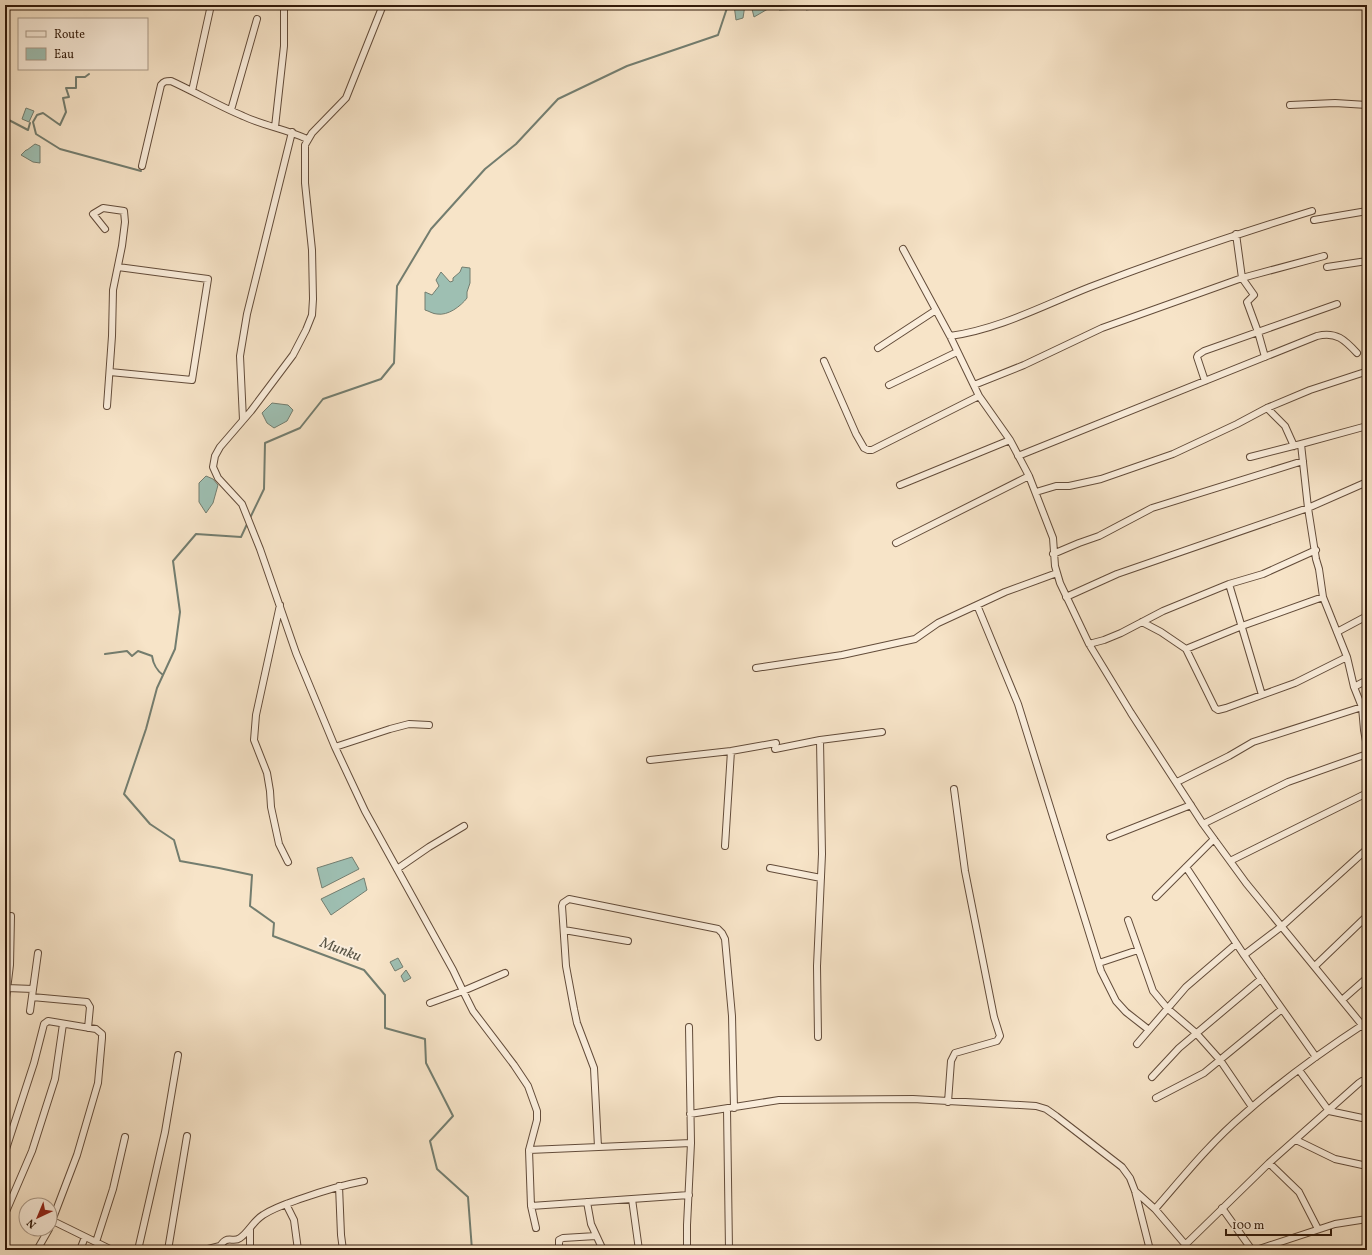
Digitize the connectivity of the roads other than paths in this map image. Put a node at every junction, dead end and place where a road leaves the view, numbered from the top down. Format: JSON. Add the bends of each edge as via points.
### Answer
{"nodes":[{"id":1,"x":211,"y":5,"type":"edge"},
{"id":2,"x":383,"y":5,"type":"edge"},
{"id":3,"x":284,"y":6,"type":"edge"},
{"id":4,"x":257,"y":19,"type":"dead end"},
{"id":5,"x":192,"y":91,"type":"junction"},
{"id":6,"x":1290,"y":105,"type":"dead end"},
{"id":7,"x":1367,"y":105,"type":"edge"},
{"id":8,"x":231,"y":110,"type":"junction"},
{"id":9,"x":275,"y":127,"type":"junction"},
{"id":10,"x":292,"y":132,"type":"junction"},
{"id":11,"x":307,"y":139,"type":"junction"},
{"id":12,"x":142,"y":166,"type":"dead end"},
{"id":13,"x":1312,"y":211,"type":"dead end"},
{"id":14,"x":1367,"y":211,"type":"edge"},
{"id":15,"x":1314,"y":220,"type":"dead end"},
{"id":16,"x":105,"y":229,"type":"dead end"},
{"id":17,"x":1236,"y":234,"type":"junction"},
{"id":18,"x":903,"y":249,"type":"dead end"},
{"id":19,"x":1324,"y":256,"type":"dead end"},
{"id":20,"x":1367,"y":261,"type":"edge"},
{"id":21,"x":118,"y":267,"type":"junction"},
{"id":22,"x":1327,"y":267,"type":"dead end"},
{"id":23,"x":1242,"y":278,"type":"junction"},
{"id":24,"x":1337,"y":304,"type":"dead end"},
{"id":25,"x":936,"y":310,"type":"junction"},
{"id":26,"x":1258,"y":332,"type":"junction"},
{"id":27,"x":950,"y":336,"type":"junction"},
{"id":28,"x":878,"y":348,"type":"dead end"},
{"id":29,"x":957,"y":352,"type":"junction"},
{"id":30,"x":1357,"y":353,"type":"dead end"},
{"id":31,"x":1264,"y":357,"type":"junction"},
{"id":32,"x":824,"y":361,"type":"dead end"},
{"id":33,"x":110,"y":372,"type":"junction"},
{"id":34,"x":1366,"y":372,"type":"dead end"},
{"id":35,"x":1205,"y":380,"type":"junction"},
{"id":36,"x":889,"y":385,"type":"dead end"},
{"id":37,"x":974,"y":385,"type":"junction"},
{"id":38,"x":979,"y":396,"type":"junction"},
{"id":39,"x":107,"y":406,"type":"dead end"},
{"id":40,"x":1266,"y":408,"type":"junction"},
{"id":41,"x":243,"y":420,"type":"junction"},
{"id":42,"x":1367,"y":426,"type":"edge"},
{"id":43,"x":1010,"y":440,"type":"junction"},
{"id":44,"x":1298,"y":445,"type":"junction"},
{"id":45,"x":1018,"y":456,"type":"junction"},
{"id":46,"x":1250,"y":457,"type":"dead end"},
{"id":47,"x":1303,"y":461,"type":"junction"},
{"id":48,"x":1029,"y":476,"type":"junction"},
{"id":49,"x":1367,"y":482,"type":"edge"},
{"id":50,"x":900,"y":485,"type":"dead end"},
{"id":51,"x":1036,"y":492,"type":"junction"},
{"id":52,"x":1308,"y":508,"type":"junction"},
{"id":53,"x":896,"y":543,"type":"dead end"},
{"id":54,"x":1316,"y":550,"type":"junction"},
{"id":55,"x":1053,"y":554,"type":"junction"},
{"id":56,"x":1057,"y":573,"type":"junction"},
{"id":57,"x":1230,"y":584,"type":"junction"},
{"id":58,"x":1066,"y":597,"type":"junction"},
{"id":59,"x":1323,"y":597,"type":"junction"},
{"id":60,"x":280,"y":605,"type":"junction"},
{"id":61,"x":977,"y":605,"type":"junction"},
{"id":62,"x":1367,"y":616,"type":"edge"},
{"id":63,"x":1142,"y":622,"type":"junction"},
{"id":64,"x":1242,"y":626,"type":"junction"},
{"id":65,"x":1337,"y":632,"type":"junction"},
{"id":66,"x":1089,"y":644,"type":"junction"},
{"id":67,"x":1186,"y":649,"type":"junction"},
{"id":68,"x":1347,"y":656,"type":"junction"},
{"id":69,"x":756,"y":668,"type":"dead end"},
{"id":70,"x":1367,"y":680,"type":"edge"},
{"id":71,"x":1354,"y":687,"type":"junction"},
{"id":72,"x":1262,"y":696,"type":"junction"},
{"id":73,"x":1362,"y":707,"type":"junction"},
{"id":74,"x":429,"y":725,"type":"dead end"},
{"id":75,"x":1365,"y":729,"type":"edge"},
{"id":76,"x":882,"y":732,"type":"dead end"},
{"id":77,"x":820,"y":740,"type":"junction"},
{"id":78,"x":335,"y":747,"type":"junction"},
{"id":79,"x":1367,"y":747,"type":"edge"},
{"id":80,"x":731,"y":751,"type":"junction"},
{"id":81,"x":1367,"y":754,"type":"edge"},
{"id":82,"x":650,"y":760,"type":"dead end"},
{"id":83,"x":1176,"y":782,"type":"junction"},
{"id":84,"x":954,"y":789,"type":"dead end"},
{"id":85,"x":1367,"y":793,"type":"edge"},
{"id":86,"x":1191,"y":805,"type":"junction"},
{"id":87,"x":1203,"y":824,"type":"junction"},
{"id":88,"x":464,"y":826,"type":"dead end"},
{"id":89,"x":1110,"y":837,"type":"dead end"},
{"id":90,"x":1214,"y":839,"type":"junction"},
{"id":91,"x":725,"y":846,"type":"dead end"},
{"id":92,"x":1367,"y":849,"type":"edge"},
{"id":93,"x":1230,"y":861,"type":"junction"},
{"id":94,"x":288,"y":862,"type":"dead end"},
{"id":95,"x":1186,"y":867,"type":"junction"},
{"id":96,"x":770,"y":868,"type":"dead end"},
{"id":97,"x":397,"y":869,"type":"junction"},
{"id":98,"x":821,"y":878,"type":"junction"},
{"id":99,"x":1156,"y":897,"type":"dead end"},
{"id":100,"x":11,"y":916,"type":"dead end"},
{"id":101,"x":1367,"y":916,"type":"edge"},
{"id":102,"x":1128,"y":920,"type":"dead end"},
{"id":103,"x":1282,"y":926,"type":"junction"},
{"id":104,"x":564,"y":930,"type":"junction"},
{"id":105,"x":628,"y":941,"type":"dead end"},
{"id":106,"x":1236,"y":944,"type":"junction"},
{"id":107,"x":1138,"y":950,"type":"junction"},
{"id":108,"x":38,"y":953,"type":"dead end"},
{"id":109,"x":1244,"y":955,"type":"junction"},
{"id":110,"x":1099,"y":963,"type":"junction"},
{"id":111,"x":1315,"y":966,"type":"junction"},
{"id":112,"x":505,"y":973,"type":"dead end"},
{"id":113,"x":1367,"y":978,"type":"edge"},
{"id":114,"x":1261,"y":979,"type":"junction"},
{"id":115,"x":7,"y":988,"type":"junction"},
{"id":116,"x":33,"y":990,"type":"junction"},
{"id":117,"x":463,"y":991,"type":"junction"},
{"id":118,"x":32,"y":997,"type":"junction"},
{"id":119,"x":1342,"y":1000,"type":"junction"},
{"id":120,"x":430,"y":1004,"type":"dead end"},
{"id":121,"x":5,"y":1006,"type":"edge"},
{"id":122,"x":1168,"y":1009,"type":"junction"},
{"id":123,"x":1282,"y":1009,"type":"junction"},
{"id":124,"x":30,"y":1011,"type":"dead end"},
{"id":125,"x":1365,"y":1023,"type":"edge"},
{"id":126,"x":63,"y":1024,"type":"junction"},
{"id":127,"x":689,"y":1027,"type":"dead end"},
{"id":128,"x":88,"y":1028,"type":"junction"},
{"id":129,"x":1150,"y":1030,"type":"junction"},
{"id":130,"x":1367,"y":1031,"type":"edge"},
{"id":131,"x":1196,"y":1034,"type":"junction"},
{"id":132,"x":818,"y":1038,"type":"dead end"},
{"id":133,"x":1137,"y":1044,"type":"dead end"},
{"id":134,"x":178,"y":1055,"type":"dead end"},
{"id":135,"x":1316,"y":1057,"type":"junction"},
{"id":136,"x":1220,"y":1060,"type":"junction"},
{"id":137,"x":1299,"y":1070,"type":"junction"},
{"id":138,"x":1152,"y":1077,"type":"dead end"},
{"id":139,"x":1367,"y":1080,"type":"edge"},
{"id":140,"x":1156,"y":1098,"type":"dead end"},
{"id":141,"x":948,"y":1102,"type":"junction"},
{"id":142,"x":1252,"y":1107,"type":"junction"},
{"id":143,"x":730,"y":1108,"type":"junction"},
{"id":144,"x":1329,"y":1110,"type":"junction"},
{"id":145,"x":690,"y":1114,"type":"junction"},
{"id":146,"x":1367,"y":1119,"type":"edge"},
{"id":147,"x":187,"y":1136,"type":"dead end"},
{"id":148,"x":125,"y":1137,"type":"dead end"},
{"id":149,"x":1296,"y":1140,"type":"junction"},
{"id":150,"x":691,"y":1143,"type":"junction"},
{"id":151,"x":598,"y":1147,"type":"junction"},
{"id":152,"x":529,"y":1150,"type":"junction"},
{"id":153,"x":5,"y":1152,"type":"edge"},
{"id":154,"x":1269,"y":1163,"type":"junction"},
{"id":155,"x":1367,"y":1166,"type":"edge"},
{"id":156,"x":364,"y":1181,"type":"dead end"},
{"id":157,"x":339,"y":1186,"type":"junction"},
{"id":158,"x":1135,"y":1191,"type":"junction"},
{"id":159,"x":689,"y":1195,"type":"junction"},
{"id":160,"x":632,"y":1199,"type":"junction"},
{"id":161,"x":587,"y":1202,"type":"junction"},
{"id":162,"x":286,"y":1204,"type":"junction"},
{"id":163,"x":58,"y":1205,"type":"edge"},
{"id":164,"x":531,"y":1206,"type":"junction"},
{"id":165,"x":1222,"y":1208,"type":"junction"},
{"id":166,"x":1155,"y":1209,"type":"junction"},
{"id":167,"x":5,"y":1214,"type":"edge"},
{"id":168,"x":1367,"y":1219,"type":"edge"},
{"id":169,"x":536,"y":1228,"type":"dead end"},
{"id":170,"x":58,"y":1229,"type":"edge"},
{"id":171,"x":1318,"y":1229,"type":"junction"},
{"id":172,"x":250,"y":1230,"type":"junction"},
{"id":173,"x":596,"y":1236,"type":"junction"},
{"id":174,"x":44,"y":1237,"type":"edge"},
{"id":175,"x":85,"y":1237,"type":"junction"},
{"id":176,"x":96,"y":1242,"type":"junction"},
{"id":177,"x":1186,"y":1244,"type":"junction"},
{"id":178,"x":219,"y":1248,"type":"edge"},
{"id":179,"x":37,"y":1250,"type":"edge"},
{"id":180,"x":80,"y":1250,"type":"edge"},
{"id":181,"x":112,"y":1250,"type":"edge"},
{"id":182,"x":138,"y":1250,"type":"edge"},
{"id":183,"x":168,"y":1250,"type":"edge"},
{"id":184,"x":204,"y":1250,"type":"edge"},
{"id":185,"x":250,"y":1250,"type":"edge"},
{"id":186,"x":298,"y":1250,"type":"edge"},
{"id":187,"x":343,"y":1250,"type":"edge"},
{"id":188,"x":559,"y":1250,"type":"edge"},
{"id":189,"x":603,"y":1250,"type":"edge"},
{"id":190,"x":639,"y":1250,"type":"edge"},
{"id":191,"x":687,"y":1250,"type":"edge"},
{"id":192,"x":730,"y":1250,"type":"edge"},
{"id":193,"x":1150,"y":1250,"type":"edge"},
{"id":194,"x":1190,"y":1250,"type":"edge"},
{"id":195,"x":1252,"y":1250,"type":"edge"},
{"id":196,"x":1256,"y":1250,"type":"edge"}],
"edges":[{"from":1,"to":5,"type":"street"},
{"from":2,"to":11,"type":"street","via":[[346,98]]},
{"from":3,"to":9,"type":"street","via":[[284,46]]},
{"from":4,"to":8,"type":"street"},
{"from":5,"to":8,"type":"street"},
{"from":5,"to":12,"type":"street","via":[[171,81],[162,83]]},
{"from":6,"to":7,"type":"street"},
{"from":8,"to":9,"type":"street"},
{"from":9,"to":10,"type":"street"},
{"from":10,"to":11,"type":"street"},
{"from":10,"to":41,"type":"street","via":[[247,314],[240,356]]},
{"from":11,"to":41,"type":"street","via":[[305,183],[312,250],[312,315],[293,355]]},
{"from":13,"to":17,"type":"street"},
{"from":14,"to":15,"type":"street"},
{"from":16,"to":21,"type":"street","via":[[93,214],[103,208],[124,211],[125,222]]},
{"from":17,"to":23,"type":"street"},
{"from":17,"to":27,"type":"street","via":[[1089,287],[1010,320]]},
{"from":18,"to":25,"type":"street"},
{"from":19,"to":23,"type":"street"},
{"from":20,"to":22,"type":"street"},
{"from":21,"to":33,"type":"street","via":[[113,290]]},
{"from":21,"to":33,"type":"street","via":[[208,279],[192,380]]},
{"from":23,"to":26,"type":"street","via":[[1254,295],[1247,302]]},
{"from":23,"to":37,"type":"street","via":[[1102,328]]},
{"from":24,"to":26,"type":"street"},
{"from":25,"to":27,"type":"street"},
{"from":25,"to":28,"type":"street"},
{"from":26,"to":31,"type":"street"},
{"from":26,"to":35,"type":"street","via":[[1198,355]]},
{"from":27,"to":29,"type":"street"},
{"from":29,"to":36,"type":"street"},
{"from":29,"to":37,"type":"street"},
{"from":30,"to":31,"type":"street","via":[[1337,336],[1325,334]]},
{"from":31,"to":35,"type":"street"},
{"from":32,"to":38,"type":"street","via":[[856,434],[868,450]]},
{"from":33,"to":39,"type":"street"},
{"from":34,"to":40,"type":"street","via":[[1310,390]]},
{"from":35,"to":45,"type":"street"},
{"from":37,"to":38,"type":"street"},
{"from":38,"to":43,"type":"street"},
{"from":40,"to":44,"type":"street","via":[[1285,426]]},
{"from":40,"to":51,"type":"street","via":[[1173,454],[1101,479]]},
{"from":41,"to":60,"type":"street","via":[[220,448],[213,467],[218,478],[242,504]]},
{"from":42,"to":44,"type":"street"},
{"from":43,"to":45,"type":"street"},
{"from":43,"to":50,"type":"street"},
{"from":44,"to":46,"type":"street"},
{"from":44,"to":47,"type":"street"},
{"from":45,"to":48,"type":"street"},
{"from":47,"to":52,"type":"street"},
{"from":47,"to":55,"type":"street","via":[[1152,508],[1099,536]]},
{"from":48,"to":51,"type":"street"},
{"from":48,"to":53,"type":"street"},
{"from":49,"to":52,"type":"street"},
{"from":51,"to":55,"type":"street","via":[[1053,538]]},
{"from":52,"to":54,"type":"street"},
{"from":52,"to":58,"type":"street","via":[[1117,574]]},
{"from":54,"to":57,"type":"street","via":[[1263,574]]},
{"from":54,"to":59,"type":"street"},
{"from":55,"to":56,"type":"street"},
{"from":56,"to":58,"type":"street"},
{"from":56,"to":61,"type":"street"},
{"from":57,"to":63,"type":"street","via":[[1163,610]]},
{"from":57,"to":64,"type":"street"},
{"from":58,"to":66,"type":"street"},
{"from":59,"to":64,"type":"street"},
{"from":59,"to":65,"type":"street"},
{"from":60,"to":78,"type":"street","via":[[296,653]]},
{"from":60,"to":94,"type":"street","via":[[256,715],[254,740],[267,773],[279,844]]},
{"from":61,"to":69,"type":"street","via":[[938,623],[915,639],[842,655]]},
{"from":61,"to":110,"type":"street","via":[[1018,704]]},
{"from":62,"to":65,"type":"street"},
{"from":63,"to":66,"type":"street","via":[[1104,640]]},
{"from":63,"to":67,"type":"street"},
{"from":64,"to":67,"type":"street"},
{"from":64,"to":72,"type":"street"},
{"from":65,"to":68,"type":"street"},
{"from":66,"to":83,"type":"street"},
{"from":67,"to":72,"type":"street","via":[[1214,708],[1221,710]]},
{"from":68,"to":71,"type":"street"},
{"from":68,"to":72,"type":"street"},
{"from":70,"to":71,"type":"street"},
{"from":71,"to":73,"type":"street"},
{"from":73,"to":75,"type":"street"},
{"from":73,"to":83,"type":"street","via":[[1253,742]]},
{"from":74,"to":78,"type":"street","via":[[409,724]]},
{"from":75,"to":79,"type":"street"},
{"from":76,"to":77,"type":"street"},
{"from":77,"to":80,"type":"street"},
{"from":77,"to":98,"type":"street"},
{"from":78,"to":97,"type":"street","via":[[364,811]]},
{"from":80,"to":82,"type":"street"},
{"from":80,"to":91,"type":"street"},
{"from":81,"to":87,"type":"street","via":[[1288,782]]},
{"from":83,"to":86,"type":"street"},
{"from":84,"to":141,"type":"street","via":[[965,871],[1000,1036],[997,1041],[955,1053],[951,1061]]},
{"from":85,"to":93,"type":"street"},
{"from":86,"to":87,"type":"street"},
{"from":86,"to":89,"type":"street"},
{"from":87,"to":90,"type":"street"},
{"from":88,"to":97,"type":"street","via":[[429,846]]},
{"from":90,"to":93,"type":"street"},
{"from":90,"to":95,"type":"street"},
{"from":92,"to":103,"type":"street"},
{"from":93,"to":103,"type":"street"},
{"from":95,"to":99,"type":"street"},
{"from":95,"to":106,"type":"street"},
{"from":96,"to":98,"type":"street"},
{"from":97,"to":117,"type":"street"},
{"from":98,"to":132,"type":"street","via":[[817,966]]},
{"from":100,"to":115,"type":"street"},
{"from":101,"to":111,"type":"street"},
{"from":102,"to":107,"type":"street"},
{"from":103,"to":109,"type":"street"},
{"from":103,"to":111,"type":"street"},
{"from":104,"to":105,"type":"street"},
{"from":104,"to":143,"type":"street","via":[[562,906],[568,899],[678,920],[718,929],[722,933],[725,940],[732,1016]]},
{"from":104,"to":151,"type":"street","via":[[566,966],[577,1023],[594,1068]]},
{"from":106,"to":109,"type":"street"},
{"from":106,"to":122,"type":"street","via":[[1186,988]]},
{"from":107,"to":110,"type":"street"},
{"from":107,"to":122,"type":"street","via":[[1153,991]]},
{"from":108,"to":116,"type":"street"},
{"from":109,"to":114,"type":"street"},
{"from":110,"to":129,"type":"street","via":[[1116,1001]]},
{"from":111,"to":119,"type":"street"},
{"from":112,"to":117,"type":"street"},
{"from":113,"to":119,"type":"street"},
{"from":114,"to":123,"type":"street"},
{"from":114,"to":131,"type":"street"},
{"from":115,"to":116,"type":"street"},
{"from":115,"to":121,"type":"street"},
{"from":116,"to":118,"type":"street"},
{"from":117,"to":120,"type":"street"},
{"from":117,"to":152,"type":"street","via":[[473,1011],[528,1086],[537,1110]]},
{"from":118,"to":124,"type":"street"},
{"from":118,"to":128,"type":"street","via":[[87,1002],[90,1007]]},
{"from":119,"to":125,"type":"street"},
{"from":122,"to":129,"type":"street"},
{"from":122,"to":131,"type":"street"},
{"from":123,"to":135,"type":"street"},
{"from":123,"to":136,"type":"street"},
{"from":125,"to":130,"type":"street"},
{"from":125,"to":135,"type":"street"},
{"from":126,"to":128,"type":"street"},
{"from":126,"to":153,"type":"street","via":[[47,1021],[43,1025],[34,1063]]},
{"from":126,"to":167,"type":"street","via":[[55,1079],[32,1151]]},
{"from":127,"to":145,"type":"street"},
{"from":128,"to":163,"type":"street","via":[[96,1029],[102,1034],[98,1083],[77,1155]]},
{"from":129,"to":133,"type":"street"},
{"from":131,"to":136,"type":"street"},
{"from":131,"to":138,"type":"street"},
{"from":134,"to":182,"type":"street","via":[[165,1132]]},
{"from":135,"to":137,"type":"street"},
{"from":136,"to":140,"type":"street","via":[[1204,1072]]},
{"from":136,"to":142,"type":"street"},
{"from":137,"to":142,"type":"street"},
{"from":137,"to":144,"type":"street"},
{"from":139,"to":144,"type":"street","via":[[1359,1083]]},
{"from":141,"to":143,"type":"street","via":[[913,1099],[779,1100]]},
{"from":141,"to":158,"type":"street","via":[[1004,1103],[1046,1109],[1122,1167]]},
{"from":142,"to":166,"type":"street","via":[[1211,1146]]},
{"from":143,"to":145,"type":"street"},
{"from":143,"to":192,"type":"street"},
{"from":144,"to":146,"type":"street"},
{"from":144,"to":149,"type":"street"},
{"from":145,"to":150,"type":"street"},
{"from":147,"to":183,"type":"street"},
{"from":148,"to":176,"type":"street","via":[[113,1189]]},
{"from":149,"to":154,"type":"street"},
{"from":149,"to":155,"type":"street","via":[[1335,1159]]},
{"from":150,"to":151,"type":"street"},
{"from":150,"to":159,"type":"street"},
{"from":151,"to":152,"type":"street"},
{"from":152,"to":164,"type":"street"},
{"from":154,"to":165,"type":"street"},
{"from":154,"to":171,"type":"street","via":[[1299,1192]]},
{"from":156,"to":157,"type":"street"},
{"from":157,"to":162,"type":"street"},
{"from":157,"to":187,"type":"street"},
{"from":158,"to":166,"type":"street"},
{"from":158,"to":193,"type":"street"},
{"from":159,"to":160,"type":"street"},
{"from":159,"to":191,"type":"street"},
{"from":160,"to":161,"type":"street"},
{"from":160,"to":190,"type":"street"},
{"from":161,"to":164,"type":"street"},
{"from":161,"to":173,"type":"street"},
{"from":162,"to":172,"type":"street","via":[[262,1215]]},
{"from":162,"to":186,"type":"street","via":[[294,1220]]},
{"from":164,"to":169,"type":"street"},
{"from":165,"to":177,"type":"street"},
{"from":165,"to":195,"type":"street"},
{"from":166,"to":177,"type":"street"},
{"from":168,"to":171,"type":"street"},
{"from":170,"to":175,"type":"street"},
{"from":171,"to":196,"type":"street"},
{"from":172,"to":178,"type":"street","via":[[238,1240],[230,1238]]},
{"from":172,"to":185,"type":"street"},
{"from":173,"to":188,"type":"street","via":[[563,1238],[559,1240]]},
{"from":173,"to":189,"type":"street"},
{"from":174,"to":179,"type":"street"},
{"from":175,"to":176,"type":"street"},
{"from":175,"to":180,"type":"street"},
{"from":176,"to":181,"type":"street"},
{"from":177,"to":194,"type":"street"},
{"from":178,"to":184,"type":"street"}]}
